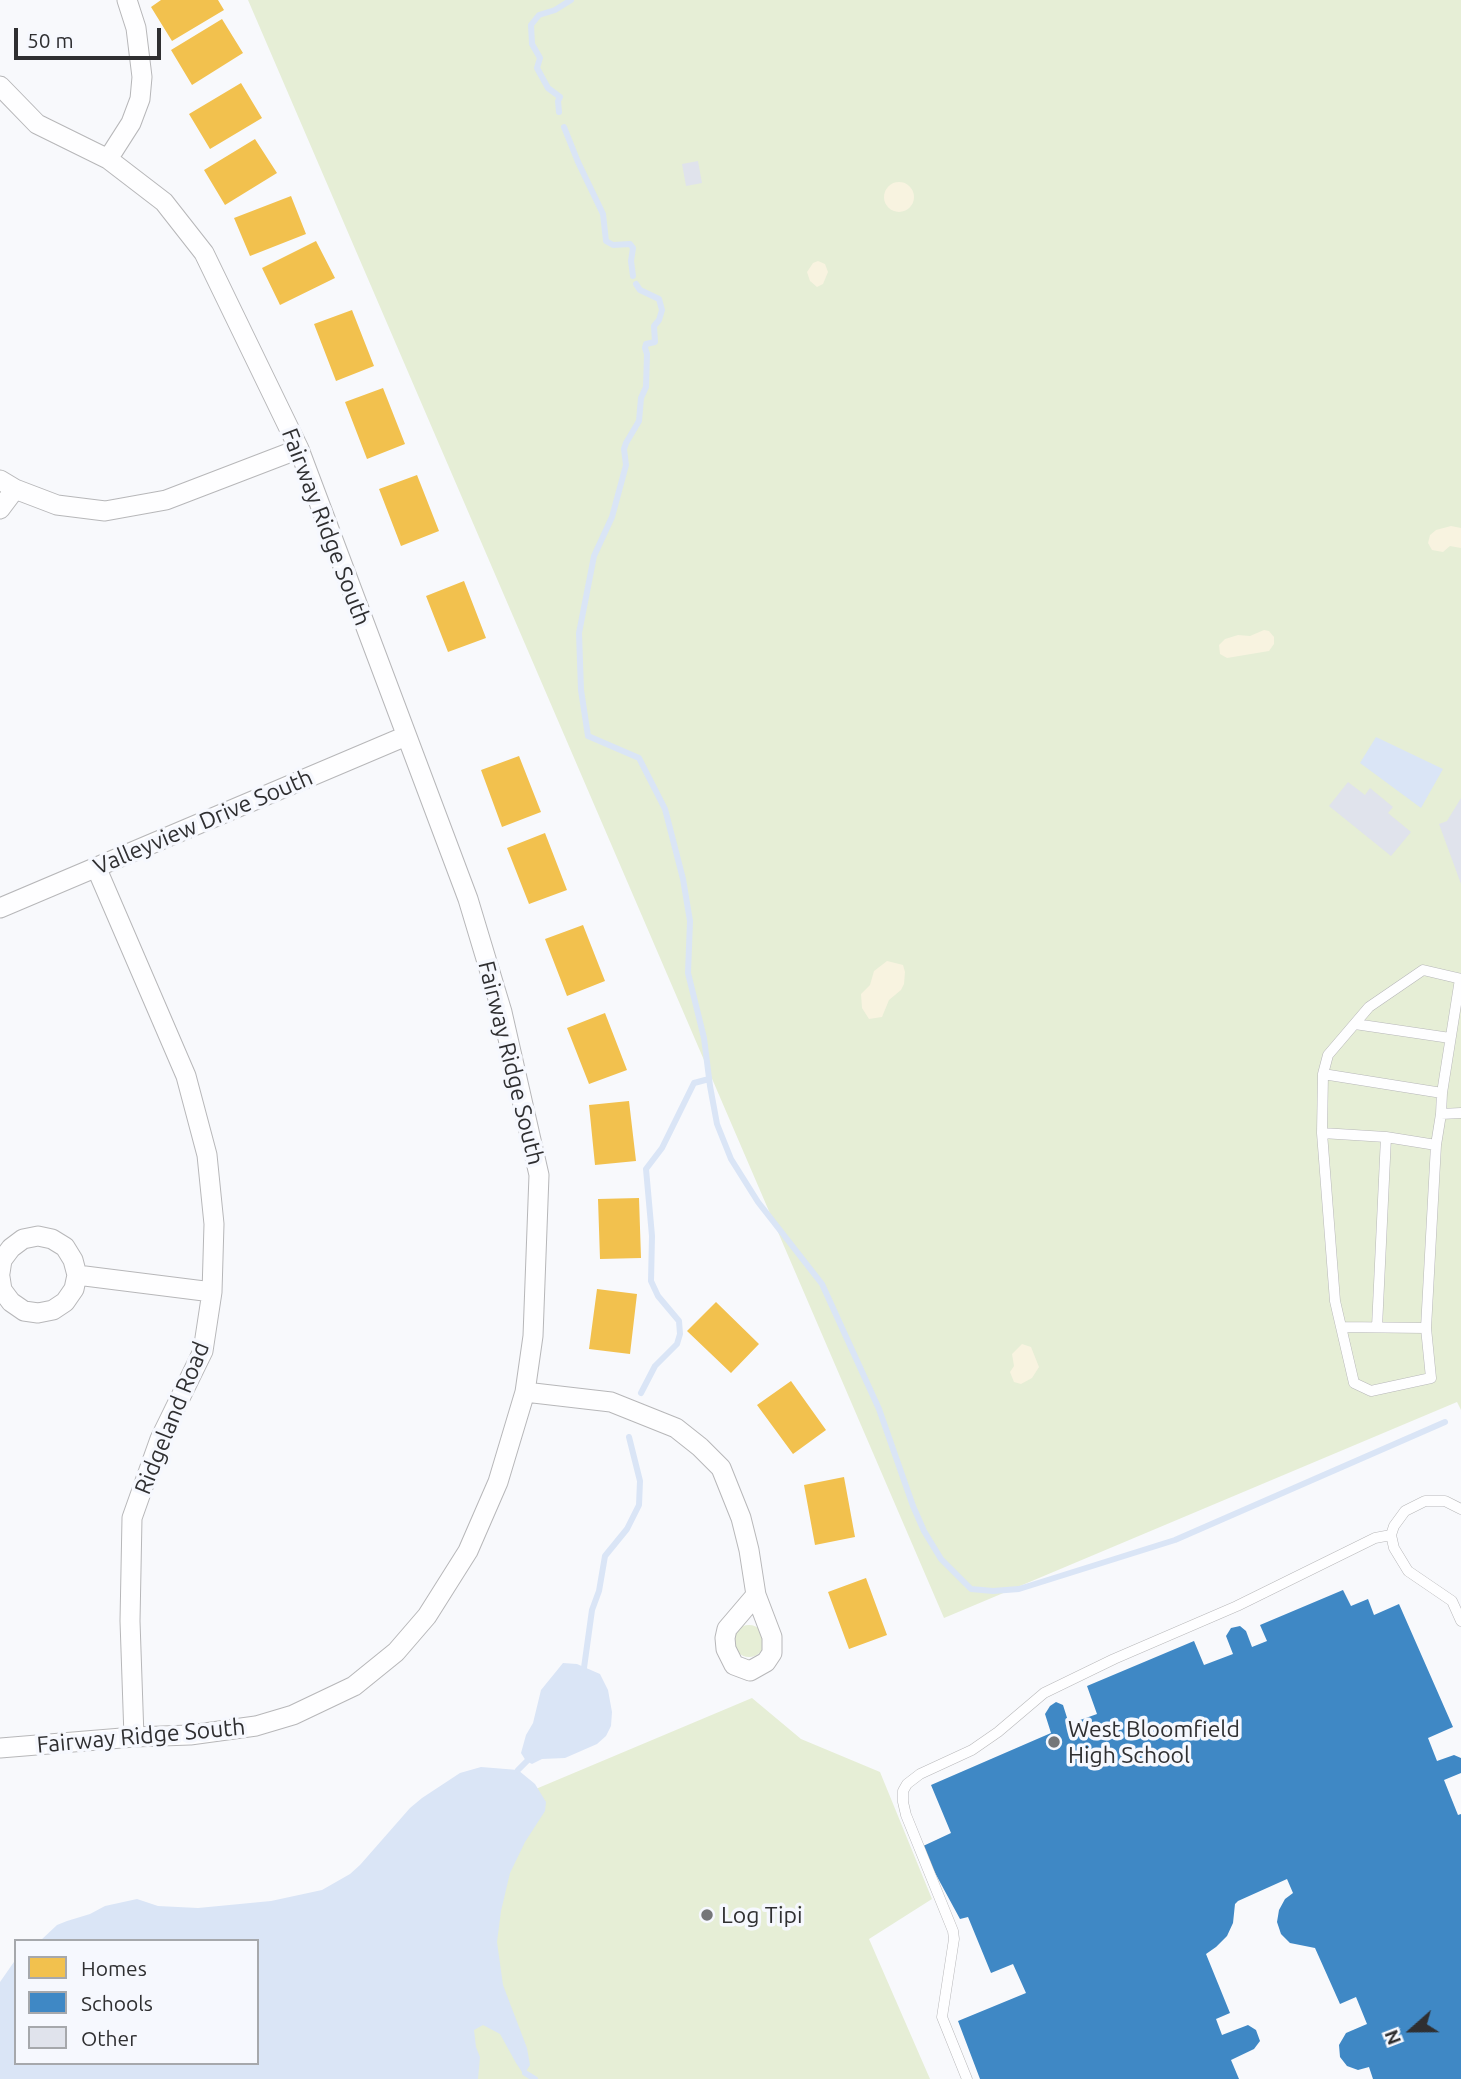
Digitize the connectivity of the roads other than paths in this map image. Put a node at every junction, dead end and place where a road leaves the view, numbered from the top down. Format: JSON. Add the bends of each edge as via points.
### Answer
{"nodes":[{"id":1,"x":127,"y":0,"type":"edge"},
{"id":2,"x":0,"y":86,"type":"edge"},
{"id":3,"x":108,"y":159,"type":"junction"},
{"id":4,"x":299,"y":449,"type":"junction"},
{"id":5,"x":8,"y":485,"type":"edge"},
{"id":6,"x":0,"y":509,"type":"edge"},
{"id":7,"x":406,"y":736,"type":"junction"},
{"id":8,"x":96,"y":867,"type":"junction"},
{"id":9,"x":0,"y":908,"type":"edge"},
{"id":10,"x":1461,"y":979,"type":"edge"},
{"id":11,"x":1354,"y":1024,"type":"junction"},
{"id":12,"x":1450,"y":1038,"type":"junction"},
{"id":13,"x":1323,"y":1074,"type":"junction"},
{"id":14,"x":1442,"y":1093,"type":"junction"},
{"id":15,"x":1461,"y":1113,"type":"edge"},
{"id":16,"x":1441,"y":1114,"type":"junction"},
{"id":17,"x":1322,"y":1133,"type":"junction"},
{"id":18,"x":1386,"y":1138,"type":"junction"},
{"id":19,"x":1436,"y":1145,"type":"junction"},
{"id":20,"x":0,"y":1275,"type":"edge"},
{"id":21,"x":76,"y":1275,"type":"junction"},
{"id":22,"x":212,"y":1292,"type":"junction"},
{"id":23,"x":1341,"y":1327,"type":"junction"},
{"id":24,"x":1377,"y":1327,"type":"junction"},
{"id":25,"x":1426,"y":1328,"type":"junction"},
{"id":26,"x":525,"y":1392,"type":"junction"},
{"id":27,"x":1461,"y":1509,"type":"edge"},
{"id":28,"x":1391,"y":1535,"type":"junction"},
{"id":29,"x":756,"y":1595,"type":"dead end"},
{"id":30,"x":1461,"y":1621,"type":"edge"},
{"id":31,"x":134,"y":1737,"type":"junction"},
{"id":32,"x":0,"y":1748,"type":"edge"},
{"id":33,"x":967,"y":2079,"type":"edge"}],
"edges":[{"from":1,"to":3,"type":"street","via":[[136,28],[140,99]]},
{"from":2,"to":3,"type":"street","name":"Fairway Ridge South","via":[[37,124]]},
{"from":3,"to":4,"type":"street","name":"Fairway Ridge South","via":[[164,202],[204,253]]},
{"from":4,"to":5,"type":"street","via":[[166,500],[105,511],[57,505]]},
{"from":4,"to":7,"type":"street","name":"Fairway Ridge South"},
{"from":5,"to":6,"type":"street"},
{"from":7,"to":8,"type":"street","name":"Valleyview Drive South"},
{"from":7,"to":26,"type":"street","name":"Fairway Ridge South","via":[[480,937],[539,1175],[533,1336]]},
{"from":8,"to":9,"type":"street","name":"Valleyview Drive South"},
{"from":8,"to":22,"type":"street","name":"Ridgeland Road","via":[[186,1076],[207,1155],[214,1224]]},
{"from":10,"to":11,"type":"lane","via":[[1423,970],[1368,1007]]},
{"from":10,"to":12,"type":"lane"},
{"from":11,"to":12,"type":"lane"},
{"from":11,"to":13,"type":"lane","via":[[1328,1055]]},
{"from":12,"to":14,"type":"lane"},
{"from":13,"to":14,"type":"lane"},
{"from":13,"to":17,"type":"lane"},
{"from":14,"to":16,"type":"lane"},
{"from":15,"to":16,"type":"lane"},
{"from":16,"to":19,"type":"lane"},
{"from":17,"to":18,"type":"lane"},
{"from":17,"to":23,"type":"lane"},
{"from":18,"to":19,"type":"lane"},
{"from":18,"to":24,"type":"lane"},
{"from":19,"to":25,"type":"lane"},
{"from":20,"to":21,"type":"street","via":[[2,1290],[11,1302],[38,1313],[65,1302]]},
{"from":20,"to":21,"type":"street","via":[[10,1248],[38,1236],[65,1247]]},
{"from":21,"to":22,"type":"street"},
{"from":22,"to":31,"type":"street","name":"Ridgeland Road","via":[[203,1351],[160,1439],[132,1518]]},
{"from":23,"to":24,"type":"lane"},
{"from":23,"to":25,"type":"lane","via":[[1354,1383],[1371,1391],[1431,1378]]},
{"from":24,"to":25,"type":"lane"},
{"from":26,"to":29,"type":"street","via":[[611,1402],[676,1428],[700,1447],[721,1468],[741,1518]]},
{"from":26,"to":31,"type":"street","name":"Fairway Ridge South","via":[[498,1482],[468,1551],[427,1616],[396,1652],[354,1686],[256,1727]]},
{"from":27,"to":28,"type":"lane","via":[[1445,1500],[1425,1501],[1405,1511]]},
{"from":28,"to":30,"type":"lane","via":[[1408,1571],[1452,1601]]},
{"from":28,"to":33,"type":"lane","via":[[1375,1538],[1044,1693],[972,1750],[907,1784],[903,1791],[906,1815],[953,1931],[942,2017]]},
{"from":31,"to":32,"type":"street","name":"Fairway Ridge South"}]}
